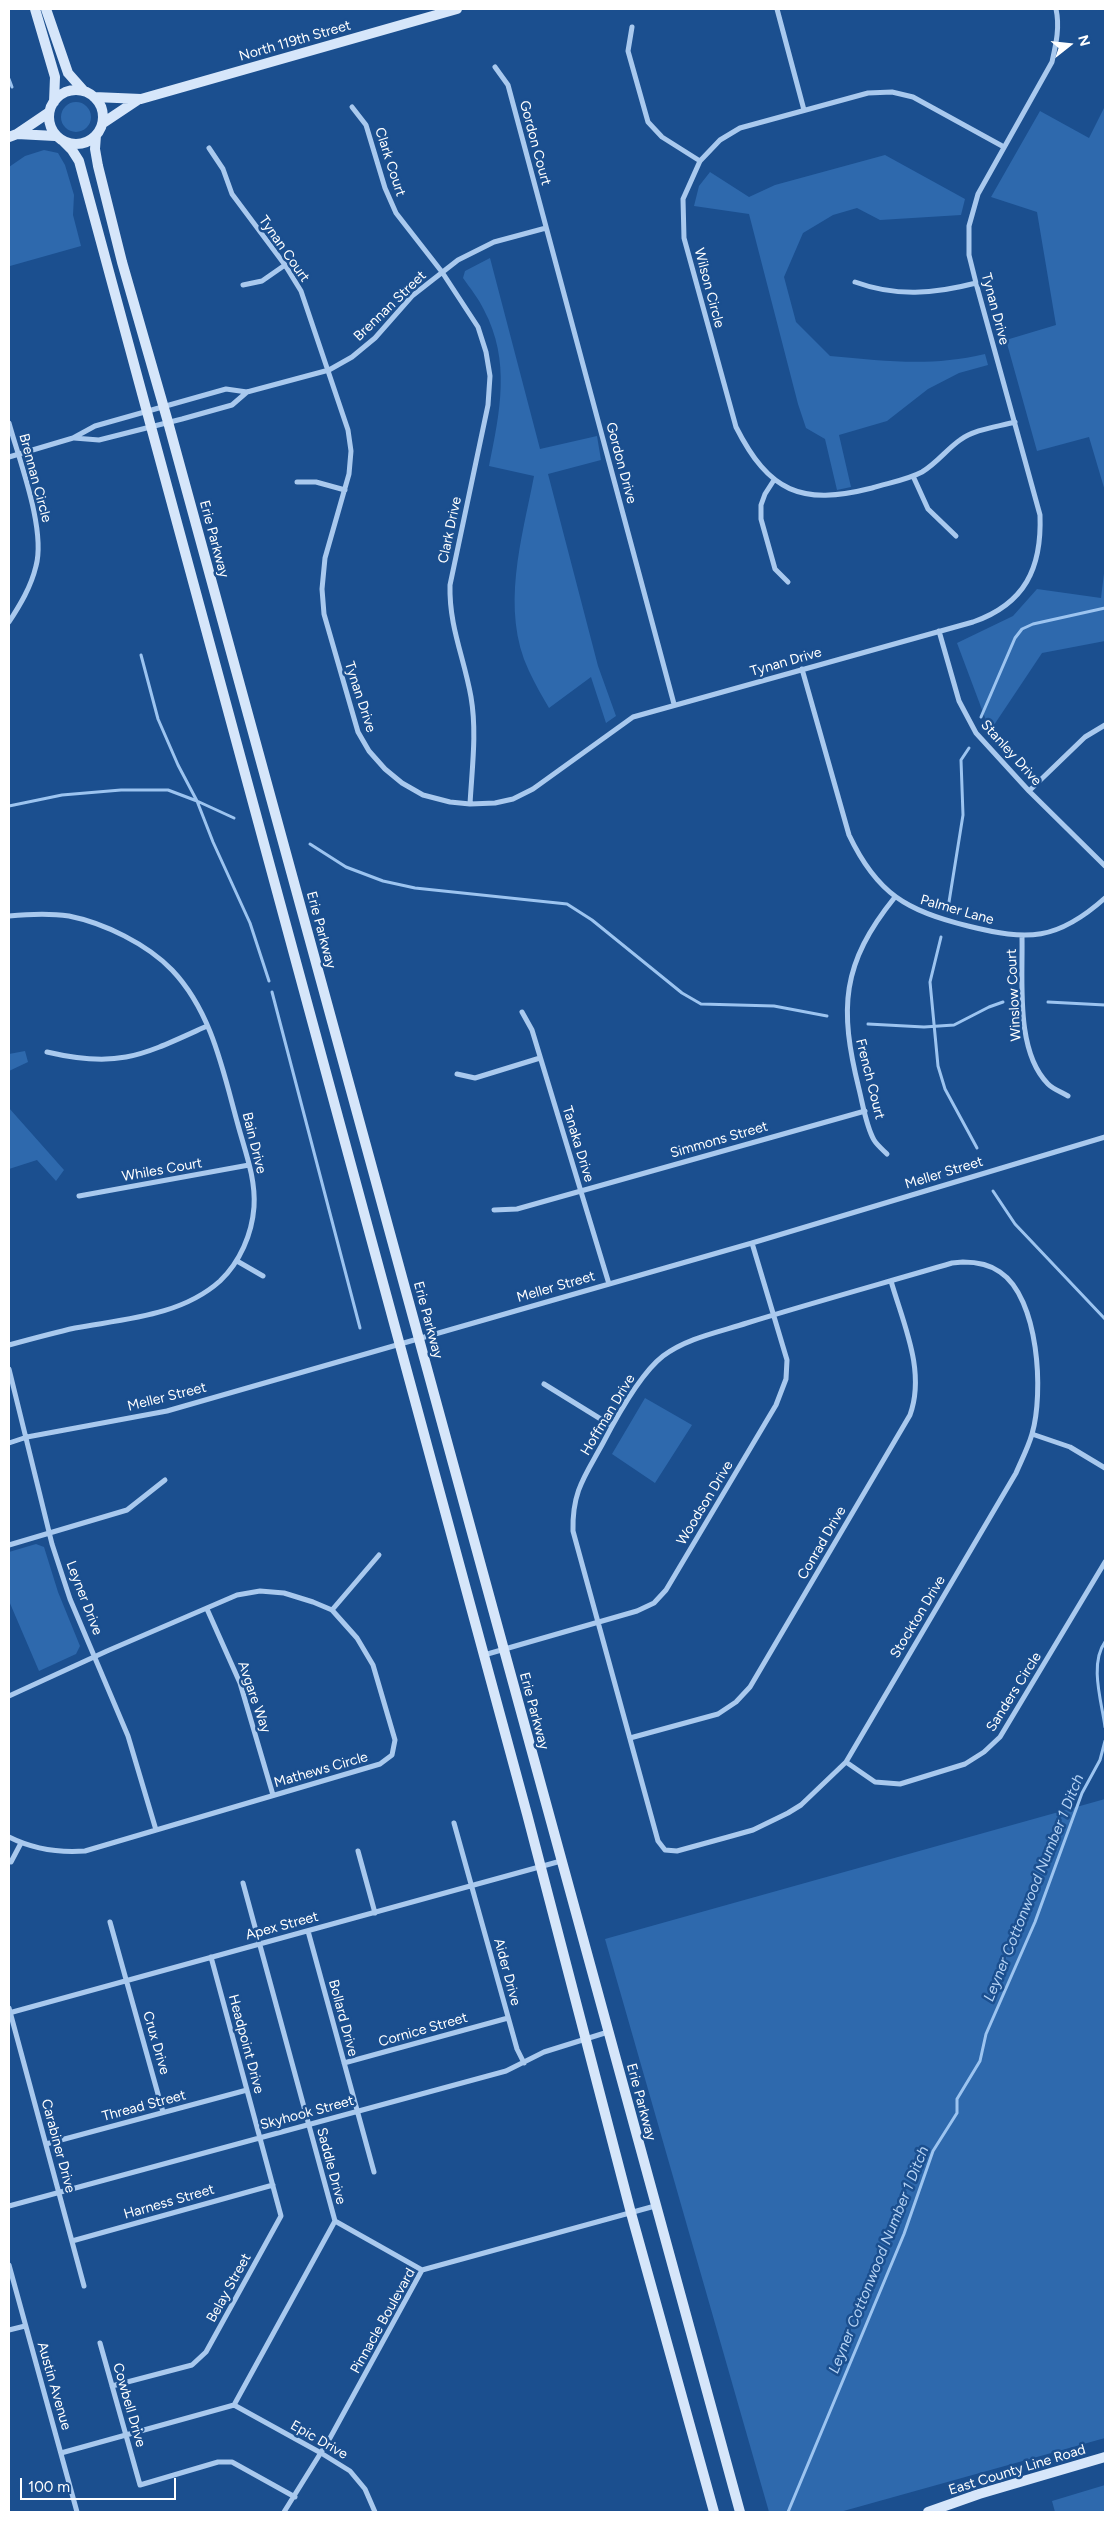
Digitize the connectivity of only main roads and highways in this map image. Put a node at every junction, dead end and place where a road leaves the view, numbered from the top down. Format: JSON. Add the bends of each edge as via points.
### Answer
{"nodes":[{"id":1,"x":35,"y":9,"type":"edge"},
{"id":2,"x":46,"y":9,"type":"edge"},
{"id":3,"x":457,"y":9,"type":"edge"},
{"id":4,"x":84,"y":91,"type":"junction"},
{"id":5,"x":94,"y":97,"type":"junction"},
{"id":6,"x":140,"y":98,"type":"junction"},
{"id":7,"x":54,"y":102,"type":"junction"},
{"id":8,"x":48,"y":113,"type":"junction"},
{"id":9,"x":103,"y":124,"type":"junction"},
{"id":10,"x":13,"y":135,"type":"edge"},
{"id":11,"x":96,"y":135,"type":"junction"},
{"id":12,"x":59,"y":139,"type":"junction"},
{"id":13,"x":1105,"y":2457,"type":"edge"},
{"id":14,"x":933,"y":2510,"type":"edge"},
{"id":15,"x":714,"y":2512,"type":"edge"},
{"id":16,"x":740,"y":2512,"type":"edge"},
{"id":17,"x":918,"y":2512,"type":"edge"}],
"edges":[{"from":1,"to":7,"type":"main road","via":[[56,77]]},
{"from":2,"to":4,"type":"main road","via":[[68,73]]},
{"from":3,"to":6,"type":"main road","name":"North 119th Street"},
{"from":4,"to":5,"type":"main road"},
{"from":4,"to":7,"type":"main road","via":[[68,92]]},
{"from":5,"to":6,"type":"main road","name":"North 119th Street"},
{"from":5,"to":9,"type":"main road","via":[[101,107]]},
{"from":6,"to":9,"type":"main road","name":"North 119th Street"},
{"from":7,"to":8,"type":"main road"},
{"from":8,"to":10,"type":"main road"},
{"from":8,"to":12,"type":"main road"},
{"from":9,"to":11,"type":"main road"},
{"from":10,"to":12,"type":"main road"},
{"from":11,"to":12,"type":"main road","via":[[80,144]]},
{"from":11,"to":16,"type":"main road","name":"Erie Parkway","via":[[96,157],[122,262]]},
{"from":12,"to":15,"type":"main road","via":[[79,161]]},
{"from":13,"to":14,"type":"main road","name":"East County Line Road"},
{"from":14,"to":17,"type":"main road","name":"East County Line Road"}]}
